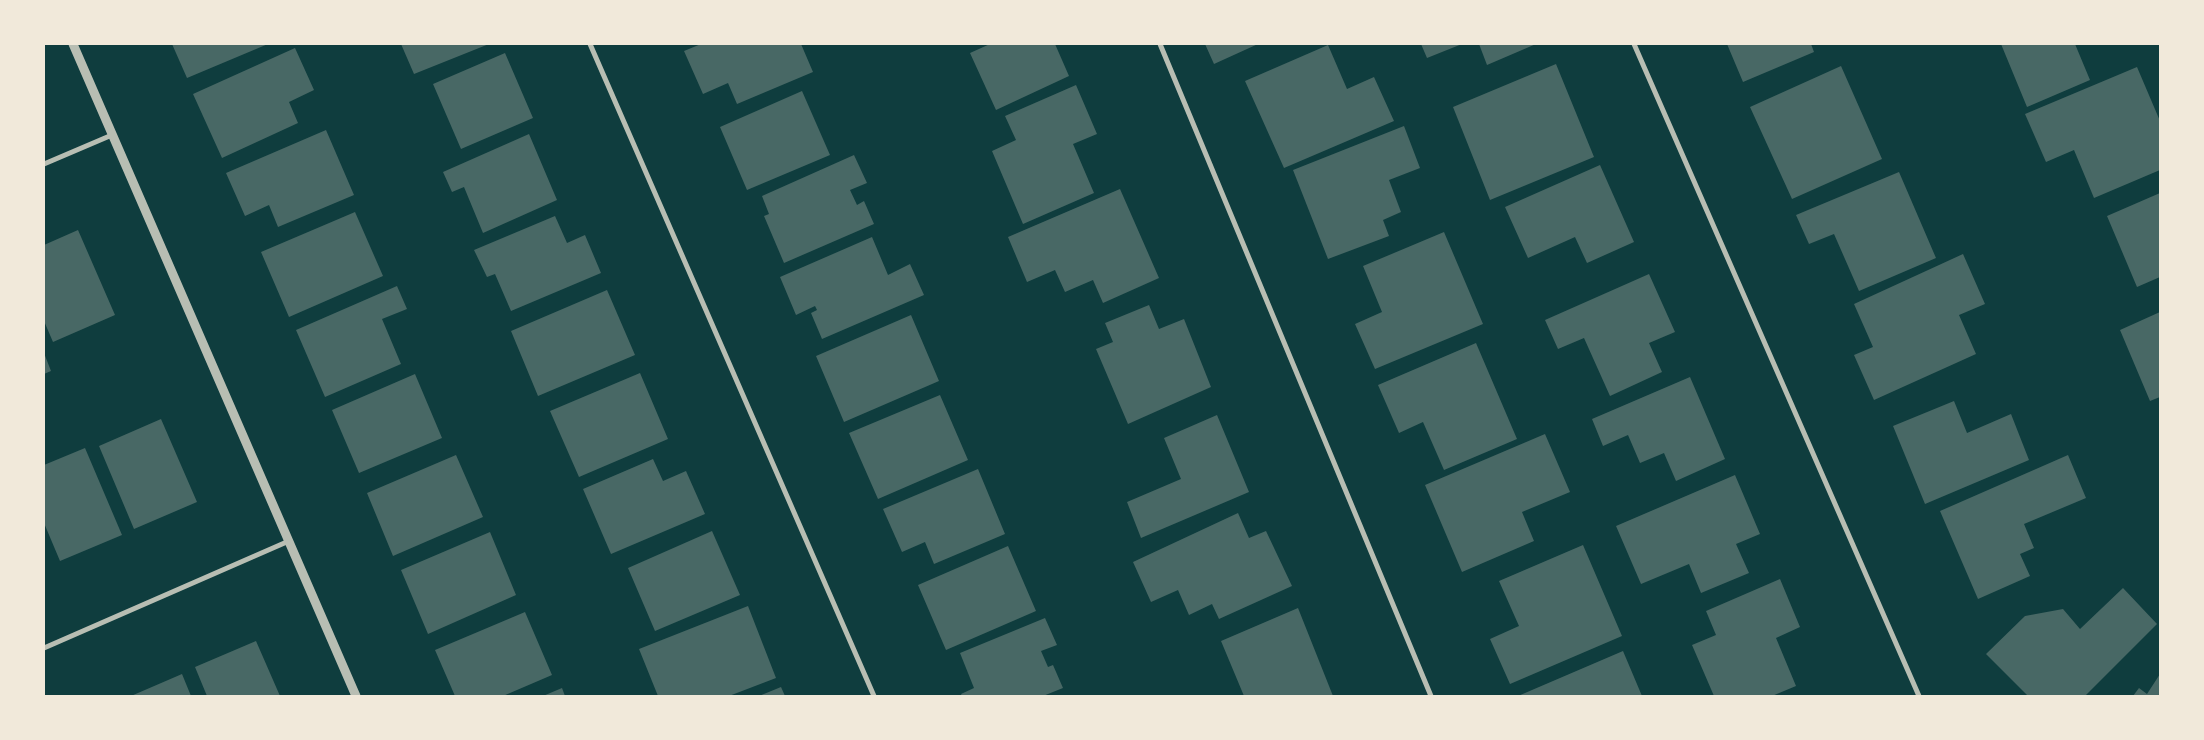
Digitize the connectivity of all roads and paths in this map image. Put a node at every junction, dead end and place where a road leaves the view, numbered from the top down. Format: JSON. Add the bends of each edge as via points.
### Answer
{"nodes":[{"id":1,"x":73,"y":44,"type":"edge"},
{"id":2,"x":590,"y":44,"type":"edge"},
{"id":3,"x":1160,"y":44,"type":"edge"},
{"id":4,"x":1634,"y":44,"type":"edge"},
{"id":5,"x":112,"y":135,"type":"junction"},
{"id":6,"x":44,"y":164,"type":"edge"},
{"id":7,"x":289,"y":541,"type":"junction"},
{"id":8,"x":44,"y":648,"type":"edge"},
{"id":9,"x":356,"y":696,"type":"edge"},
{"id":10,"x":874,"y":696,"type":"edge"},
{"id":11,"x":1430,"y":696,"type":"edge"},
{"id":12,"x":1919,"y":696,"type":"edge"}],
"edges":[{"from":1,"to":5,"type":"street"},
{"from":2,"to":10,"type":"street"},
{"from":3,"to":11,"type":"street"},
{"from":4,"to":12,"type":"street"},
{"from":5,"to":6,"type":"street"},
{"from":5,"to":7,"type":"street"},
{"from":7,"to":8,"type":"street"},
{"from":7,"to":9,"type":"street"}]}
